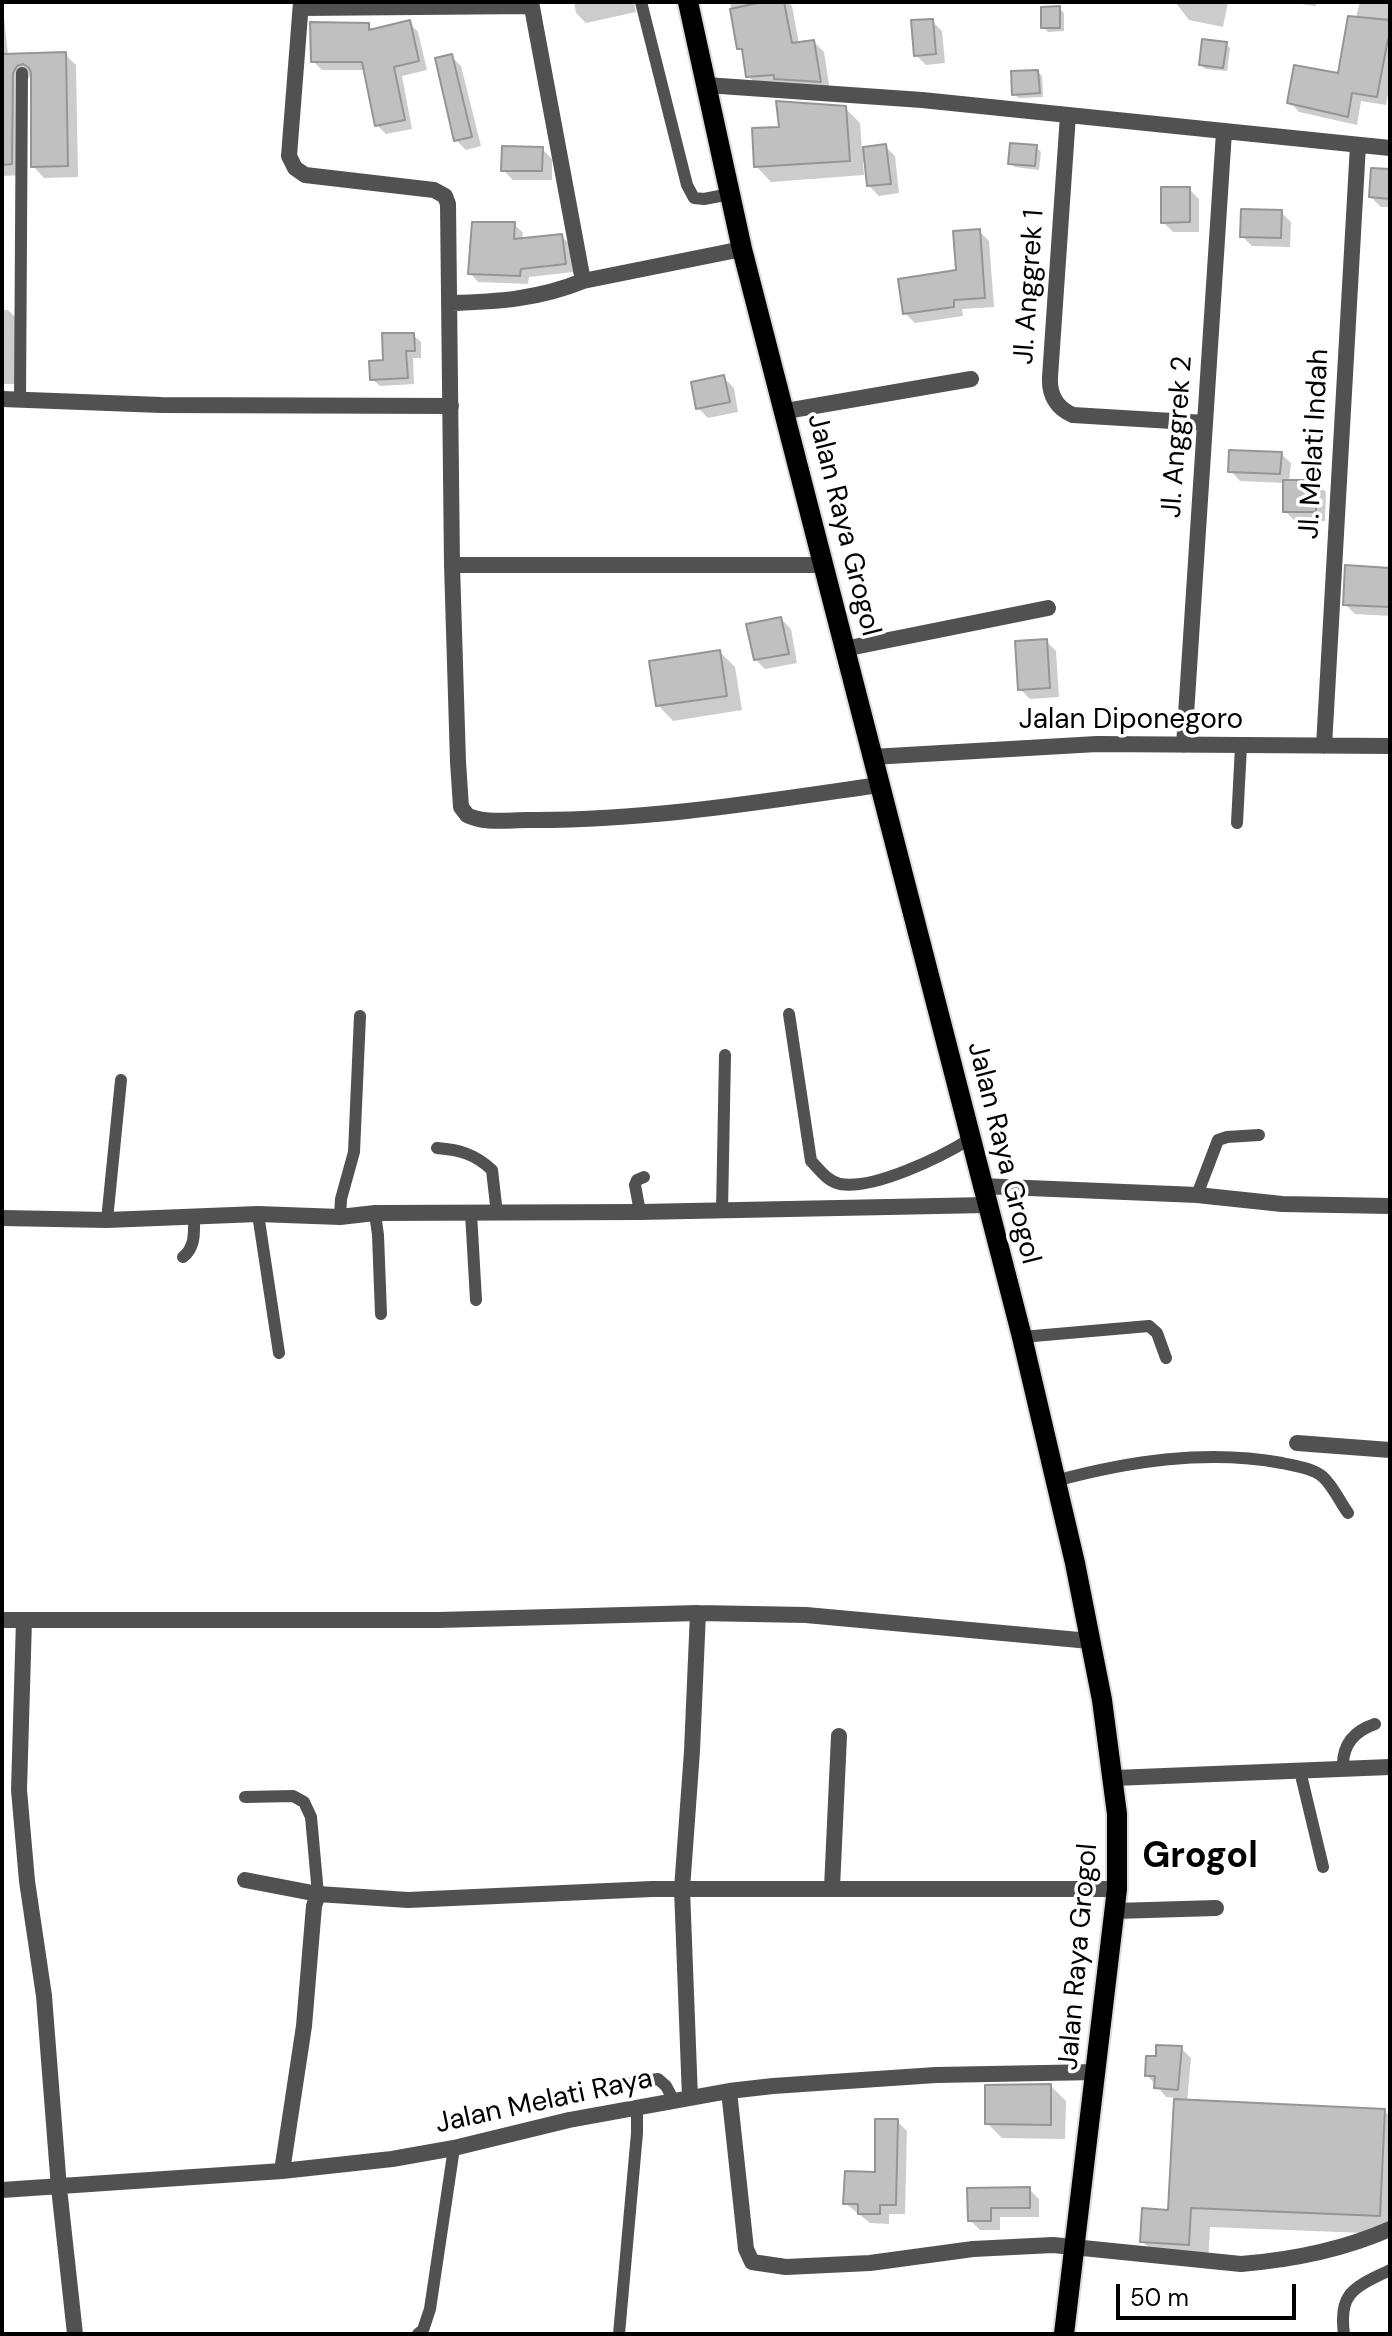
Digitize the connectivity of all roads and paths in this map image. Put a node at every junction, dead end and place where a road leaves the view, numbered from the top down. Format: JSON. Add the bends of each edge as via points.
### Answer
{"nodes":[{"id":1,"x":641,"y":2,"type":"edge"},
{"id":2,"x":688,"y":2,"type":"edge"},
{"id":3,"x":531,"y":4,"type":"edge"},
{"id":4,"x":301,"y":5,"type":"edge"},
{"id":5,"x":22,"y":73,"type":"dead end"},
{"id":6,"x":706,"y":85,"type":"junction"},
{"id":7,"x":1068,"y":115,"type":"junction"},
{"id":8,"x":1224,"y":132,"type":"junction"},
{"id":9,"x":1358,"y":145,"type":"junction"},
{"id":10,"x":1390,"y":148,"type":"edge"},
{"id":11,"x":730,"y":194,"type":"junction"},
{"id":12,"x":742,"y":249,"type":"junction"},
{"id":13,"x":583,"y":281,"type":"junction"},
{"id":14,"x":450,"y":303,"type":"junction"},
{"id":15,"x":971,"y":379,"type":"dead end"},
{"id":16,"x":2,"y":399,"type":"edge"},
{"id":17,"x":20,"y":399,"type":"junction"},
{"id":18,"x":451,"y":406,"type":"junction"},
{"id":19,"x":786,"y":411,"type":"junction"},
{"id":20,"x":1205,"y":423,"type":"junction"},
{"id":21,"x":452,"y":565,"type":"junction"},
{"id":22,"x":822,"y":565,"type":"junction"},
{"id":23,"x":1048,"y":608,"type":"dead end"},
{"id":24,"x":844,"y":649,"type":"junction"},
{"id":25,"x":1184,"y":745,"type":"junction"},
{"id":26,"x":1241,"y":746,"type":"junction"},
{"id":27,"x":1324,"y":746,"type":"junction"},
{"id":28,"x":1390,"y":746,"type":"edge"},
{"id":29,"x":872,"y":757,"type":"junction"},
{"id":30,"x":879,"y":785,"type":"junction"},
{"id":31,"x":1237,"y":823,"type":"dead end"},
{"id":32,"x":789,"y":1014,"type":"dead end"},
{"id":33,"x":360,"y":1016,"type":"dead end"},
{"id":34,"x":725,"y":1055,"type":"dead end"},
{"id":35,"x":121,"y":1080,"type":"dead end"},
{"id":36,"x":1259,"y":1135,"type":"dead end"},
{"id":37,"x":970,"y":1139,"type":"junction"},
{"id":38,"x":437,"y":1148,"type":"dead end"},
{"id":39,"x":644,"y":1177,"type":"dead end"},
{"id":40,"x":1197,"y":1195,"type":"junction"},
{"id":41,"x":984,"y":1196,"type":"junction"},
{"id":42,"x":1390,"y":1206,"type":"edge"},
{"id":43,"x":722,"y":1211,"type":"junction"},
{"id":44,"x":640,"y":1212,"type":"junction"},
{"id":45,"x":375,"y":1213,"type":"junction"},
{"id":46,"x":471,"y":1213,"type":"junction"},
{"id":47,"x":258,"y":1214,"type":"junction"},
{"id":48,"x":497,"y":1214,"type":"junction"},
{"id":49,"x":194,"y":1216,"type":"junction"},
{"id":50,"x":340,"y":1217,"type":"junction"},
{"id":51,"x":2,"y":1218,"type":"edge"},
{"id":52,"x":107,"y":1220,"type":"junction"},
{"id":53,"x":183,"y":1257,"type":"dead end"},
{"id":54,"x":476,"y":1300,"type":"dead end"},
{"id":55,"x":381,"y":1314,"type":"dead end"},
{"id":56,"x":1022,"y":1337,"type":"junction"},
{"id":57,"x":279,"y":1353,"type":"dead end"},
{"id":58,"x":1166,"y":1358,"type":"dead end"},
{"id":59,"x":1297,"y":1443,"type":"dead end"},
{"id":60,"x":1390,"y":1450,"type":"edge"},
{"id":61,"x":1055,"y":1481,"type":"junction"},
{"id":62,"x":1348,"y":1513,"type":"dead end"},
{"id":63,"x":698,"y":1613,"type":"junction"},
{"id":64,"x":2,"y":1620,"type":"edge"},
{"id":65,"x":24,"y":1620,"type":"junction"},
{"id":66,"x":1090,"y":1641,"type":"junction"},
{"id":67,"x":1375,"y":1724,"type":"dead end"},
{"id":68,"x":839,"y":1736,"type":"dead end"},
{"id":69,"x":1390,"y":1767,"type":"edge"},
{"id":70,"x":1343,"y":1768,"type":"junction"},
{"id":71,"x":1300,"y":1771,"type":"junction"},
{"id":72,"x":1114,"y":1778,"type":"junction"},
{"id":73,"x":245,"y":1797,"type":"dead end"},
{"id":74,"x":1323,"y":1867,"type":"dead end"},
{"id":75,"x":245,"y":1880,"type":"dead end"},
{"id":76,"x":832,"y":1888,"type":"junction"},
{"id":77,"x":682,"y":1889,"type":"junction"},
{"id":78,"x":1117,"y":1889,"type":"junction"},
{"id":79,"x":318,"y":1894,"type":"junction"},
{"id":80,"x":1216,"y":1908,"type":"dead end"},
{"id":81,"x":1115,"y":1911,"type":"junction"},
{"id":82,"x":1097,"y":2072,"type":"junction"},
{"id":83,"x":611,"y":2087,"type":"dead end"},
{"id":84,"x":729,"y":2091,"type":"junction"},
{"id":85,"x":682,"y":2099,"type":"junction"},
{"id":86,"x":637,"y":2108,"type":"junction"},
{"id":87,"x":454,"y":2148,"type":"junction"},
{"id":88,"x":282,"y":2171,"type":"junction"},
{"id":89,"x":59,"y":2188,"type":"junction"},
{"id":90,"x":2,"y":2190,"type":"edge"},
{"id":91,"x":1390,"y":2229,"type":"edge"},
{"id":92,"x":1076,"y":2247,"type":"junction"},
{"id":93,"x":1390,"y":2270,"type":"edge"},
{"id":94,"x":75,"y":2334,"type":"edge"},
{"id":95,"x":418,"y":2334,"type":"edge"},
{"id":96,"x":619,"y":2334,"type":"edge"},
{"id":97,"x":1064,"y":2334,"type":"edge"},
{"id":98,"x":1344,"y":2334,"type":"edge"}],
"edges":[{"from":1,"to":11,"type":"lane","via":[[687,185],[694,198]]},
{"from":2,"to":6,"type":"main road","name":"Jalan Raya Grogol"},
{"from":3,"to":4,"type":"street"},
{"from":3,"to":13,"type":"street"},
{"from":4,"to":14,"type":"street","via":[[289,156],[295,168],[305,175],[434,190],[445,196]]},
{"from":5,"to":17,"type":"lane"},
{"from":6,"to":7,"type":"street"},
{"from":6,"to":11,"type":"main road","name":"Jalan Raya Grogol"},
{"from":7,"to":8,"type":"street"},
{"from":7,"to":20,"type":"street","name":"Jl. Anggrek 1","via":[[1052,395],[1073,415]]},
{"from":8,"to":9,"type":"street"},
{"from":8,"to":20,"type":"street","name":"Jl. Anggrek 2"},
{"from":9,"to":10,"type":"street"},
{"from":9,"to":27,"type":"street","name":"Jl. Melati Indah"},
{"from":11,"to":12,"type":"main road","name":"Jalan Raya Grogol"},
{"from":12,"to":13,"type":"street"},
{"from":12,"to":19,"type":"main road","name":"Jalan Raya Grogol"},
{"from":13,"to":14,"type":"street","via":[[529,298]]},
{"from":14,"to":18,"type":"street"},
{"from":15,"to":19,"type":"street"},
{"from":16,"to":17,"type":"street"},
{"from":17,"to":18,"type":"street"},
{"from":18,"to":21,"type":"street"},
{"from":19,"to":22,"type":"main road","name":"Jalan Raya Grogol"},
{"from":20,"to":25,"type":"street","name":"Jl. Anggrek 2"},
{"from":21,"to":22,"type":"street"},
{"from":21,"to":30,"type":"street","via":[[461,807],[474,819],[583,821],[691,813]]},
{"from":22,"to":24,"type":"main road","name":"Jalan Raya Grogol"},
{"from":23,"to":24,"type":"street"},
{"from":24,"to":29,"type":"main road","name":"Jalan Raya Grogol"},
{"from":25,"to":26,"type":"street","name":"Jalan Diponegoro"},
{"from":25,"to":29,"type":"street","name":"Jalan Diponegoro","via":[[1046,746]]},
{"from":26,"to":27,"type":"street","name":"Jalan Diponegoro"},
{"from":26,"to":31,"type":"lane"},
{"from":27,"to":28,"type":"street","name":"Jalan Diponegoro"},
{"from":29,"to":30,"type":"main road","name":"Jalan Raya Grogol"},
{"from":30,"to":37,"type":"main road","name":"Jalan Raya Grogol"},
{"from":32,"to":37,"type":"lane","via":[[811,1161],[826,1178],[855,1184],[898,1174]]},
{"from":33,"to":50,"type":"lane","via":[[354,1152]]},
{"from":34,"to":43,"type":"lane"},
{"from":35,"to":52,"type":"lane"},
{"from":36,"to":40,"type":"lane","via":[[1218,1140]]},
{"from":37,"to":41,"type":"main road","name":"Jalan Raya Grogol"},
{"from":38,"to":48,"type":"lane","via":[[460,1150],[492,1170]]},
{"from":39,"to":44,"type":"lane","via":[[635,1185]]},
{"from":40,"to":41,"type":"street"},
{"from":40,"to":42,"type":"street","via":[[1282,1204]]},
{"from":41,"to":43,"type":"street"},
{"from":41,"to":56,"type":"main road","name":"Jalan Raya Grogol"},
{"from":43,"to":44,"type":"street"},
{"from":44,"to":48,"type":"street"},
{"from":45,"to":46,"type":"street"},
{"from":45,"to":50,"type":"street"},
{"from":45,"to":55,"type":"lane"},
{"from":46,"to":48,"type":"street"},
{"from":46,"to":54,"type":"lane"},
{"from":47,"to":49,"type":"street"},
{"from":47,"to":50,"type":"street"},
{"from":47,"to":57,"type":"lane"},
{"from":49,"to":52,"type":"street"},
{"from":49,"to":53,"type":"lane","via":[[192,1245]]},
{"from":51,"to":52,"type":"street"},
{"from":56,"to":58,"type":"lane","via":[[1149,1326]]},
{"from":56,"to":61,"type":"main road","name":"Jalan Raya Grogol"},
{"from":59,"to":60,"type":"street"},
{"from":61,"to":62,"type":"lane","via":[[1193,1456],[1254,1458],[1318,1474]]},
{"from":61,"to":66,"type":"main road","name":"Jalan Raya Grogol"},
{"from":63,"to":65,"type":"street","via":[[439,1620]]},
{"from":63,"to":66,"type":"street","via":[[806,1615]]},
{"from":63,"to":77,"type":"street"},
{"from":64,"to":65,"type":"street"},
{"from":65,"to":89,"type":"street","via":[[19,1790],[44,1996]]},
{"from":66,"to":72,"type":"main road","name":"Jalan Raya Grogol"},
{"from":67,"to":70,"type":"lane","via":[[1359,1729],[1346,1746]]},
{"from":68,"to":76,"type":"street"},
{"from":69,"to":70,"type":"street"},
{"from":70,"to":71,"type":"street"},
{"from":71,"to":72,"type":"street"},
{"from":71,"to":74,"type":"lane"},
{"from":72,"to":78,"type":"main road","name":"Jalan Raya Grogol"},
{"from":73,"to":79,"type":"lane","via":[[293,1796],[304,1802],[311,1817]]},
{"from":75,"to":79,"type":"street"},
{"from":76,"to":77,"type":"street"},
{"from":76,"to":78,"type":"street"},
{"from":77,"to":79,"type":"street","via":[[408,1900]]},
{"from":77,"to":85,"type":"street"},
{"from":78,"to":81,"type":"main road","name":"Jalan Raya Grogol"},
{"from":79,"to":88,"type":"street"},
{"from":80,"to":81,"type":"street"},
{"from":81,"to":82,"type":"main road","name":"Jalan Raya Grogol"},
{"from":82,"to":84,"type":"street","name":"Jalan Melati Raya","via":[[875,2078]]},
{"from":82,"to":92,"type":"main road","name":"Jalan Raya Grogol"},
{"from":83,"to":85,"type":"lane","via":[[658,2079]]},
{"from":84,"to":85,"type":"street","name":"Jalan Melati Raya"},
{"from":84,"to":92,"type":"street","via":[[746,2249],[752,2262],[814,2266],[973,2249]]},
{"from":85,"to":86,"type":"street","name":"Jalan Melati Raya"},
{"from":86,"to":87,"type":"street","name":"Jalan Melati Raya"},
{"from":86,"to":96,"type":"lane"},
{"from":87,"to":88,"type":"street","name":"Jalan Melati Raya"},
{"from":87,"to":95,"type":"lane","via":[[430,2309]]},
{"from":88,"to":89,"type":"street","name":"Jalan Melati Raya"},
{"from":89,"to":90,"type":"street","name":"Jalan Melati Raya"},
{"from":89,"to":94,"type":"street"},
{"from":91,"to":92,"type":"street","via":[[1357,2242],[1241,2264]]},
{"from":92,"to":97,"type":"main road","name":"Jalan Raya Grogol"},
{"from":93,"to":98,"type":"lane","via":[[1357,2287],[1344,2302]]}]}
